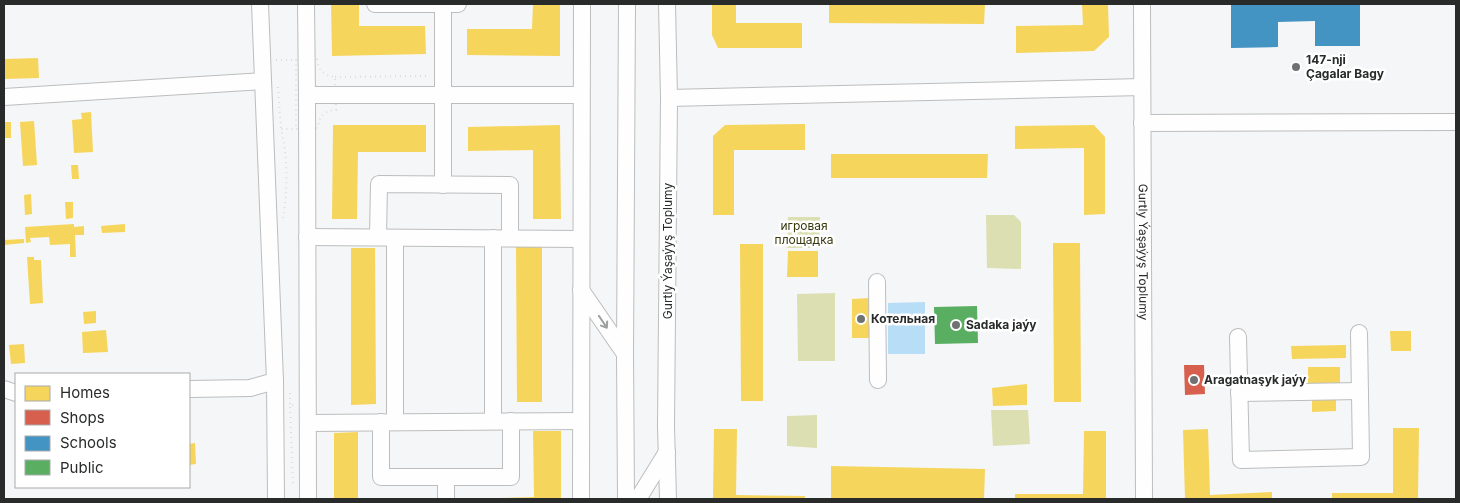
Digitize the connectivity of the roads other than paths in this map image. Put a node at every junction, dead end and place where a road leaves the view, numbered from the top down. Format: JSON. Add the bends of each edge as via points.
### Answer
{"nodes":[{"id":1,"x":260,"y":4,"type":"edge"},
{"id":2,"x":306,"y":4,"type":"edge"},
{"id":3,"x":375,"y":4,"type":"edge"},
{"id":4,"x":443,"y":4,"type":"edge"},
{"id":5,"x":458,"y":4,"type":"edge"},
{"id":6,"x":582,"y":4,"type":"edge"},
{"id":7,"x":627,"y":4,"type":"edge"},
{"id":8,"x":667,"y":4,"type":"edge"},
{"id":9,"x":1142,"y":4,"type":"edge"},
{"id":10,"x":263,"y":81,"type":"junction"},
{"id":11,"x":1142,"y":87,"type":"junction"},
{"id":12,"x":307,"y":95,"type":"junction"},
{"id":13,"x":443,"y":95,"type":"junction"},
{"id":14,"x":582,"y":95,"type":"junction"},
{"id":15,"x":4,"y":97,"type":"edge"},
{"id":16,"x":669,"y":98,"type":"junction"},
{"id":17,"x":1456,"y":122,"type":"edge"},
{"id":18,"x":1142,"y":123,"type":"junction"},
{"id":19,"x":443,"y":184,"type":"junction"},
{"id":20,"x":308,"y":236,"type":"junction"},
{"id":21,"x":378,"y":237,"type":"junction"},
{"id":22,"x":396,"y":238,"type":"junction"},
{"id":23,"x":493,"y":238,"type":"junction"},
{"id":24,"x":510,"y":238,"type":"junction"},
{"id":25,"x":581,"y":239,"type":"junction"},
{"id":26,"x":877,"y":282,"type":"dead end"},
{"id":27,"x":581,"y":290,"type":"junction"},
{"id":28,"x":1358,"y":334,"type":"dead end"},
{"id":29,"x":1238,"y":337,"type":"dead end"},
{"id":30,"x":625,"y":354,"type":"junction"},
{"id":31,"x":878,"y":380,"type":"dead end"},
{"id":32,"x":282,"y":383,"type":"junction"},
{"id":33,"x":190,"y":389,"type":"edge"},
{"id":34,"x":1360,"y":391,"type":"junction"},
{"id":35,"x":1239,"y":393,"type":"junction"},
{"id":36,"x":511,"y":421,"type":"junction"},
{"id":37,"x":581,"y":421,"type":"junction"},
{"id":38,"x":388,"y":422,"type":"junction"},
{"id":39,"x":493,"y":422,"type":"junction"},
{"id":40,"x":308,"y":423,"type":"junction"},
{"id":41,"x":667,"y":452,"type":"junction"},
{"id":42,"x":446,"y":477,"type":"junction"},
{"id":43,"x":276,"y":499,"type":"edge"},
{"id":44,"x":308,"y":499,"type":"edge"},
{"id":45,"x":446,"y":499,"type":"edge"},
{"id":46,"x":581,"y":499,"type":"edge"},
{"id":47,"x":626,"y":499,"type":"edge"},
{"id":48,"x":638,"y":499,"type":"edge"},
{"id":49,"x":668,"y":499,"type":"edge"},
{"id":50,"x":1144,"y":499,"type":"edge"}],
"edges":[{"from":1,"to":10,"type":"street"},
{"from":2,"to":12,"type":"street"},
{"from":3,"to":4,"type":"street"},
{"from":4,"to":5,"type":"street"},
{"from":4,"to":13,"type":"street"},
{"from":6,"to":14,"type":"street"},
{"from":7,"to":30,"type":"street"},
{"from":8,"to":16,"type":"street","name":"Gurtly Ýaşaýyş Toplumy"},
{"from":9,"to":11,"type":"street","name":"Gurtly Ýaşaýyş Toplumy"},
{"from":10,"to":15,"type":"street"},
{"from":10,"to":32,"type":"street"},
{"from":11,"to":16,"type":"street"},
{"from":11,"to":18,"type":"street","name":"Gurtly Ýaşaýyş Toplumy"},
{"from":12,"to":13,"type":"street"},
{"from":12,"to":20,"type":"street"},
{"from":13,"to":14,"type":"street"},
{"from":13,"to":19,"type":"street"},
{"from":14,"to":25,"type":"street"},
{"from":16,"to":41,"type":"street","name":"Gurtly Ýaşaýyş Toplumy"},
{"from":17,"to":18,"type":"street"},
{"from":18,"to":50,"type":"street","name":"Gurtly Ýaşaýyş Toplumy"},
{"from":19,"to":21,"type":"street","via":[[379,184]]},
{"from":19,"to":24,"type":"street","via":[[510,185]]},
{"from":20,"to":21,"type":"street"},
{"from":20,"to":40,"type":"street"},
{"from":21,"to":22,"type":"street"},
{"from":22,"to":23,"type":"street"},
{"from":22,"to":38,"type":"street"},
{"from":23,"to":24,"type":"street"},
{"from":23,"to":39,"type":"street"},
{"from":24,"to":25,"type":"street"},
{"from":25,"to":27,"type":"street"},
{"from":26,"to":31,"type":"street"},
{"from":27,"to":30,"type":"street","one_way":true},
{"from":27,"to":37,"type":"street"},
{"from":28,"to":34,"type":"street"},
{"from":29,"to":35,"type":"street"},
{"from":30,"to":47,"type":"street"},
{"from":32,"to":33,"type":"street","via":[[250,388]]},
{"from":32,"to":43,"type":"street"},
{"from":34,"to":35,"type":"street"},
{"from":34,"to":35,"type":"street","via":[[1361,458],[1241,460]]},
{"from":36,"to":37,"type":"street"},
{"from":36,"to":39,"type":"street"},
{"from":36,"to":42,"type":"street","via":[[510,478]]},
{"from":37,"to":46,"type":"street"},
{"from":38,"to":39,"type":"street"},
{"from":38,"to":40,"type":"street"},
{"from":38,"to":42,"type":"street","via":[[381,477]]},
{"from":40,"to":44,"type":"street"},
{"from":41,"to":48,"type":"street"},
{"from":41,"to":49,"type":"street","name":"Gurtly Ýaşaýyş Toplumy"},
{"from":42,"to":45,"type":"street"}]}
